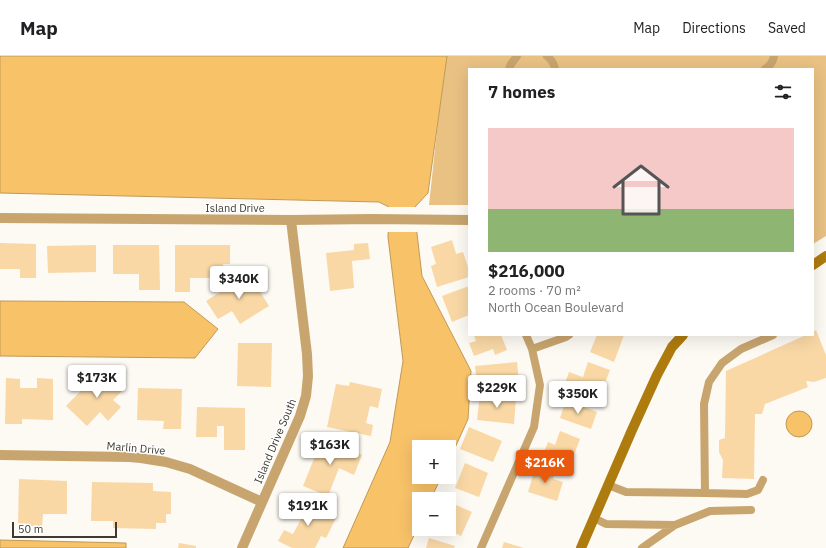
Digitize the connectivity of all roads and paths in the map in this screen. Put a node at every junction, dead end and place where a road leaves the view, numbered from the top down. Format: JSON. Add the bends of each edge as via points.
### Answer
{"nodes":[{"id":1,"x":517,"y":56,"type":"edge"},
{"id":2,"x":547,"y":56,"type":"edge"},
{"id":3,"x":774,"y":56,"type":"edge"},
{"id":4,"x":509,"y":68,"type":"edge"},
{"id":5,"x":555,"y":68,"type":"edge"},
{"id":6,"x":767,"y":68,"type":"edge"},
{"id":7,"x":0,"y":218,"type":"edge"},
{"id":8,"x":291,"y":220,"type":"junction"},
{"id":9,"x":468,"y":220,"type":"edge"},
{"id":10,"x":826,"y":256,"type":"edge"},
{"id":11,"x":814,"y":264,"type":"edge"},
{"id":12,"x":526,"y":336,"type":"edge"},
{"id":13,"x":568,"y":336,"type":"edge"},
{"id":14,"x":682,"y":336,"type":"edge"},
{"id":15,"x":771,"y":336,"type":"edge"},
{"id":16,"x":532,"y":350,"type":"junction"},
{"id":17,"x":0,"y":455,"type":"edge"},
{"id":18,"x":763,"y":480,"type":"dead end"},
{"id":19,"x":608,"y":485,"type":"junction"},
{"id":20,"x":705,"y":493,"type":"junction"},
{"id":21,"x":262,"y":502,"type":"junction"},
{"id":22,"x":751,"y":510,"type":"dead end"},
{"id":23,"x":594,"y":518,"type":"junction"},
{"id":24,"x":675,"y":525,"type":"junction"},
{"id":25,"x":242,"y":548,"type":"edge"},
{"id":26,"x":482,"y":548,"type":"edge"},
{"id":27,"x":581,"y":548,"type":"edge"},
{"id":28,"x":642,"y":548,"type":"edge"}],
"edges":[{"from":1,"to":4,"type":"lane"},
{"from":2,"to":5,"type":"lane"},
{"from":3,"to":6,"type":"lane"},
{"from":7,"to":8,"type":"street","name":"Island Drive"},
{"from":8,"to":9,"type":"street","name":"Island Drive"},
{"from":8,"to":21,"type":"street","name":"Island Drive South","via":[[307,354],[306,396],[300,416]]},
{"from":10,"to":11,"type":"main road"},
{"from":12,"to":16,"type":"lane"},
{"from":13,"to":16,"type":"lane"},
{"from":14,"to":19,"type":"main road","via":[[672,347],[657,375]]},
{"from":15,"to":20,"type":"lane","via":[[741,349],[722,363],[709,382],[704,404]]},
{"from":16,"to":26,"type":"lane","via":[[540,385],[534,427]]},
{"from":17,"to":21,"type":"street","name":"Marlin Drive","via":[[129,457],[166,462],[190,469]]},
{"from":18,"to":20,"type":"lane","via":[[758,490],[747,494]]},
{"from":19,"to":20,"type":"lane","via":[[626,492]]},
{"from":19,"to":23,"type":"main road"},
{"from":21,"to":25,"type":"street","name":"Island Drive South"},
{"from":22,"to":24,"type":"lane","via":[[710,511]]},
{"from":23,"to":24,"type":"lane","via":[[606,524]]},
{"from":23,"to":27,"type":"main road"},
{"from":24,"to":28,"type":"lane"}]}
